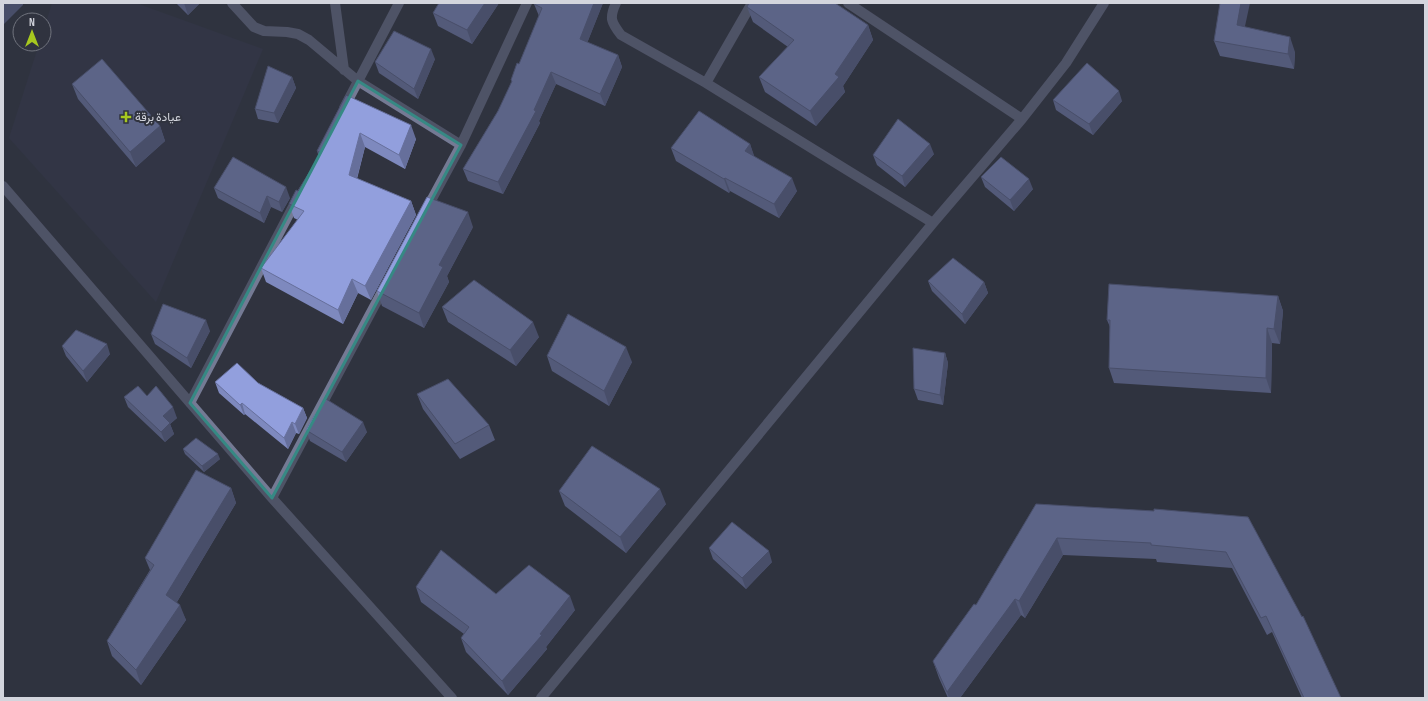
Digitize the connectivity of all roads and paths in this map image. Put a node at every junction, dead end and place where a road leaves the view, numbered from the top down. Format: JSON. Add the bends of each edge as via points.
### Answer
{"nodes":[{"id":1,"x":232,"y":3,"type":"edge"},
{"id":2,"x":335,"y":3,"type":"edge"},
{"id":3,"x":399,"y":3,"type":"edge"},
{"id":4,"x":527,"y":3,"type":"edge"},
{"id":5,"x":616,"y":3,"type":"edge"},
{"id":6,"x":752,"y":3,"type":"edge"},
{"id":7,"x":848,"y":3,"type":"edge"},
{"id":8,"x":1104,"y":3,"type":"edge"},
{"id":9,"x":344,"y":70,"type":"junction"},
{"id":10,"x":358,"y":81,"type":"junction"},
{"id":11,"x":706,"y":83,"type":"junction"},
{"id":12,"x":340,"y":116,"type":"edge"},
{"id":13,"x":1022,"y":119,"type":"junction"},
{"id":14,"x":461,"y":145,"type":"junction"},
{"id":15,"x":3,"y":186,"type":"edge"},
{"id":16,"x":300,"y":193,"type":"edge"},
{"id":17,"x":420,"y":221,"type":"edge"},
{"id":18,"x":933,"y":224,"type":"junction"},
{"id":19,"x":390,"y":276,"type":"edge"},
{"id":20,"x":190,"y":403,"type":"junction"},
{"id":21,"x":272,"y":498,"type":"junction"},
{"id":22,"x":452,"y":698,"type":"edge"},
{"id":23,"x":541,"y":698,"type":"edge"}],
"edges":[{"from":1,"to":9,"type":"street","via":[[254,27],[264,31],[298,34],[309,40]]},
{"from":2,"to":9,"type":"street"},
{"from":3,"to":10,"type":"street"},
{"from":4,"to":14,"type":"street"},
{"from":5,"to":11,"type":"street","via":[[611,18],[621,35]]},
{"from":6,"to":11,"type":"street"},
{"from":7,"to":13,"type":"street"},
{"from":8,"to":13,"type":"street","via":[[1066,63]]},
{"from":9,"to":10,"type":"street"},
{"from":10,"to":12,"type":"street"},
{"from":10,"to":14,"type":"street"},
{"from":11,"to":18,"type":"street"},
{"from":13,"to":18,"type":"street"},
{"from":14,"to":17,"type":"street"},
{"from":15,"to":20,"type":"street"},
{"from":16,"to":20,"type":"street"},
{"from":18,"to":23,"type":"street"},
{"from":19,"to":21,"type":"street"},
{"from":20,"to":21,"type":"street"},
{"from":21,"to":22,"type":"street"}]}
